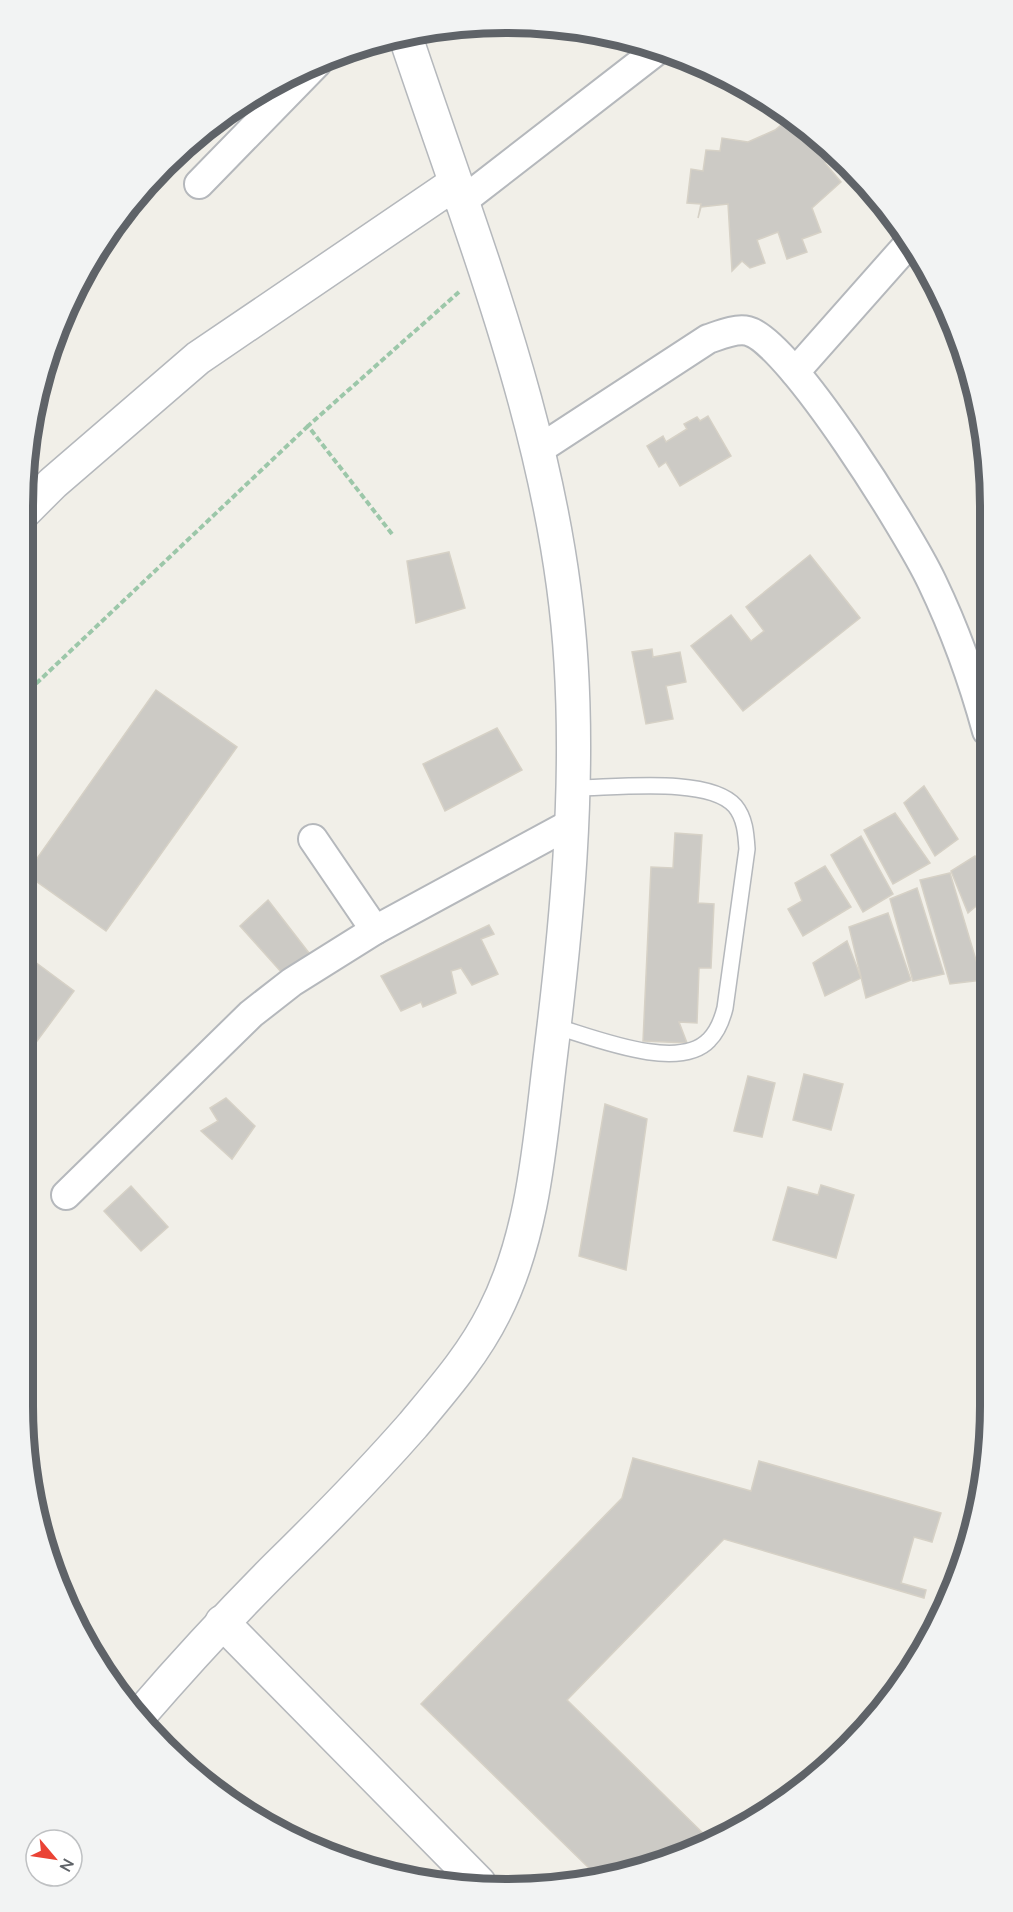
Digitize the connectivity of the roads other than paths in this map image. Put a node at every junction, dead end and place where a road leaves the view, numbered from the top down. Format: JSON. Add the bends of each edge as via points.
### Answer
{"nodes":[{"id":1,"x":408,"y":43,"type":"edge"},
{"id":2,"x":650,"y":55,"type":"edge"},
{"id":3,"x":297,"y":82,"type":"edge"},
{"id":4,"x":199,"y":184,"type":"dead end"},
{"id":5,"x":457,"y":193,"type":"junction"},
{"id":6,"x":904,"y":249,"type":"edge"},
{"id":7,"x":795,"y":372,"type":"junction"},
{"id":8,"x":538,"y":450,"type":"junction"},
{"id":9,"x":33,"y":504,"type":"edge"},
{"id":10,"x":980,"y":706,"type":"edge"},
{"id":11,"x":575,"y":788,"type":"junction"},
{"id":12,"x":572,"y":823,"type":"junction"},
{"id":13,"x":313,"y":839,"type":"dead end"},
{"id":14,"x":375,"y":930,"type":"junction"},
{"id":15,"x":554,"y":1026,"type":"junction"},
{"id":16,"x":66,"y":1195,"type":"dead end"},
{"id":17,"x":222,"y":1622,"type":"junction"},
{"id":18,"x":144,"y":1710,"type":"edge"},
{"id":19,"x":474,"y":1878,"type":"edge"}],
"edges":[{"from":1,"to":5,"type":"street"},
{"from":2,"to":5,"type":"street"},
{"from":3,"to":4,"type":"street"},
{"from":5,"to":8,"type":"street","via":[[502,319]]},
{"from":5,"to":9,"type":"street","via":[[198,358]]},
{"from":6,"to":7,"type":"street"},
{"from":7,"to":8,"type":"street","via":[[771,345],[748,331],[724,334],[708,339]]},
{"from":7,"to":10,"type":"street","via":[[884,499],[932,580]]},
{"from":8,"to":11,"type":"street","via":[[557,547],[571,658]]},
{"from":11,"to":12,"type":"street"},
{"from":11,"to":15,"type":"lane","via":[[696,786],[718,792],[740,815],[747,849],[725,1008],[720,1026],[707,1042],[686,1052],[659,1053]]},
{"from":12,"to":14,"type":"street"},
{"from":12,"to":15,"type":"street"},
{"from":13,"to":14,"type":"street"},
{"from":14,"to":16,"type":"street","via":[[302,975],[251,1014]]},
{"from":15,"to":17,"type":"street","via":[[535,1175],[517,1261],[495,1313],[458,1372],[360,1485]]},
{"from":17,"to":18,"type":"street"},
{"from":17,"to":19,"type":"street"}]}
